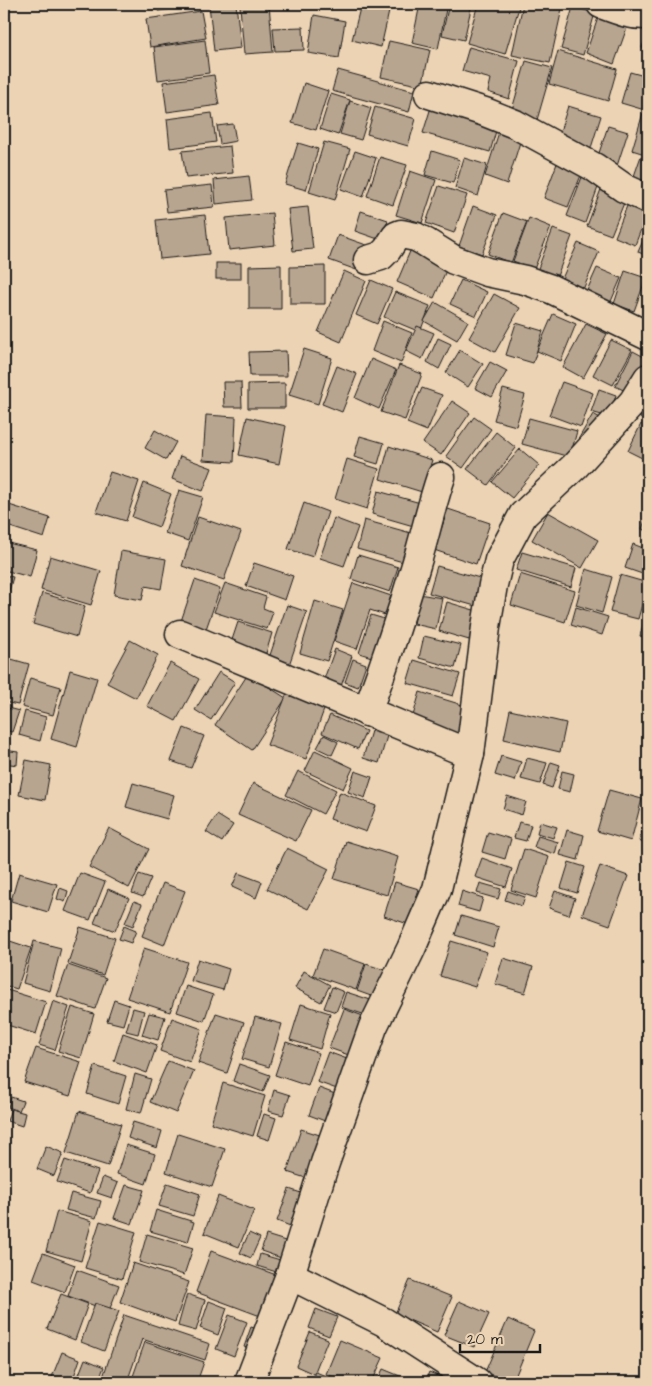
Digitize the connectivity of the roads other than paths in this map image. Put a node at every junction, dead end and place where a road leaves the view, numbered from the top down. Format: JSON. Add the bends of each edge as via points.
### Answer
{"nodes":[{"id":1,"x":601,"y":4,"type":"edge"},
{"id":2,"x":648,"y":15,"type":"edge"},
{"id":3,"x":429,"y":94,"type":"dead end"},
{"id":4,"x":648,"y":199,"type":"edge"},
{"id":5,"x":368,"y":260,"type":"dead end"},
{"id":6,"x":648,"y":336,"type":"edge"},
{"id":7,"x":648,"y":378,"type":"edge"},
{"id":8,"x":441,"y":476,"type":"dead end"},
{"id":9,"x":180,"y":634,"type":"dead end"},
{"id":10,"x":368,"y":712,"type":"junction"},
{"id":11,"x":470,"y":754,"type":"junction"},
{"id":12,"x":290,"y":1275,"type":"junction"},
{"id":13,"x":249,"y":1382,"type":"edge"},
{"id":14,"x":477,"y":1382,"type":"edge"}],
"edges":[{"from":1,"to":2,"type":"street","via":[[637,16]]},
{"from":3,"to":4,"type":"street","via":[[515,124]]},
{"from":5,"to":6,"type":"street","via":[[381,256],[396,236],[416,237],[454,260],[551,289]]},
{"from":7,"to":11,"type":"street","via":[[633,402],[575,466],[522,515],[499,560],[486,627]]},
{"from":8,"to":10,"type":"street","via":[[393,641]]},
{"from":9,"to":10,"type":"street"},
{"from":10,"to":11,"type":"street"},
{"from":11,"to":12,"type":"street","via":[[437,889],[373,1026]]},
{"from":12,"to":13,"type":"street"},
{"from":12,"to":14,"type":"street","via":[[384,1322]]}]}
